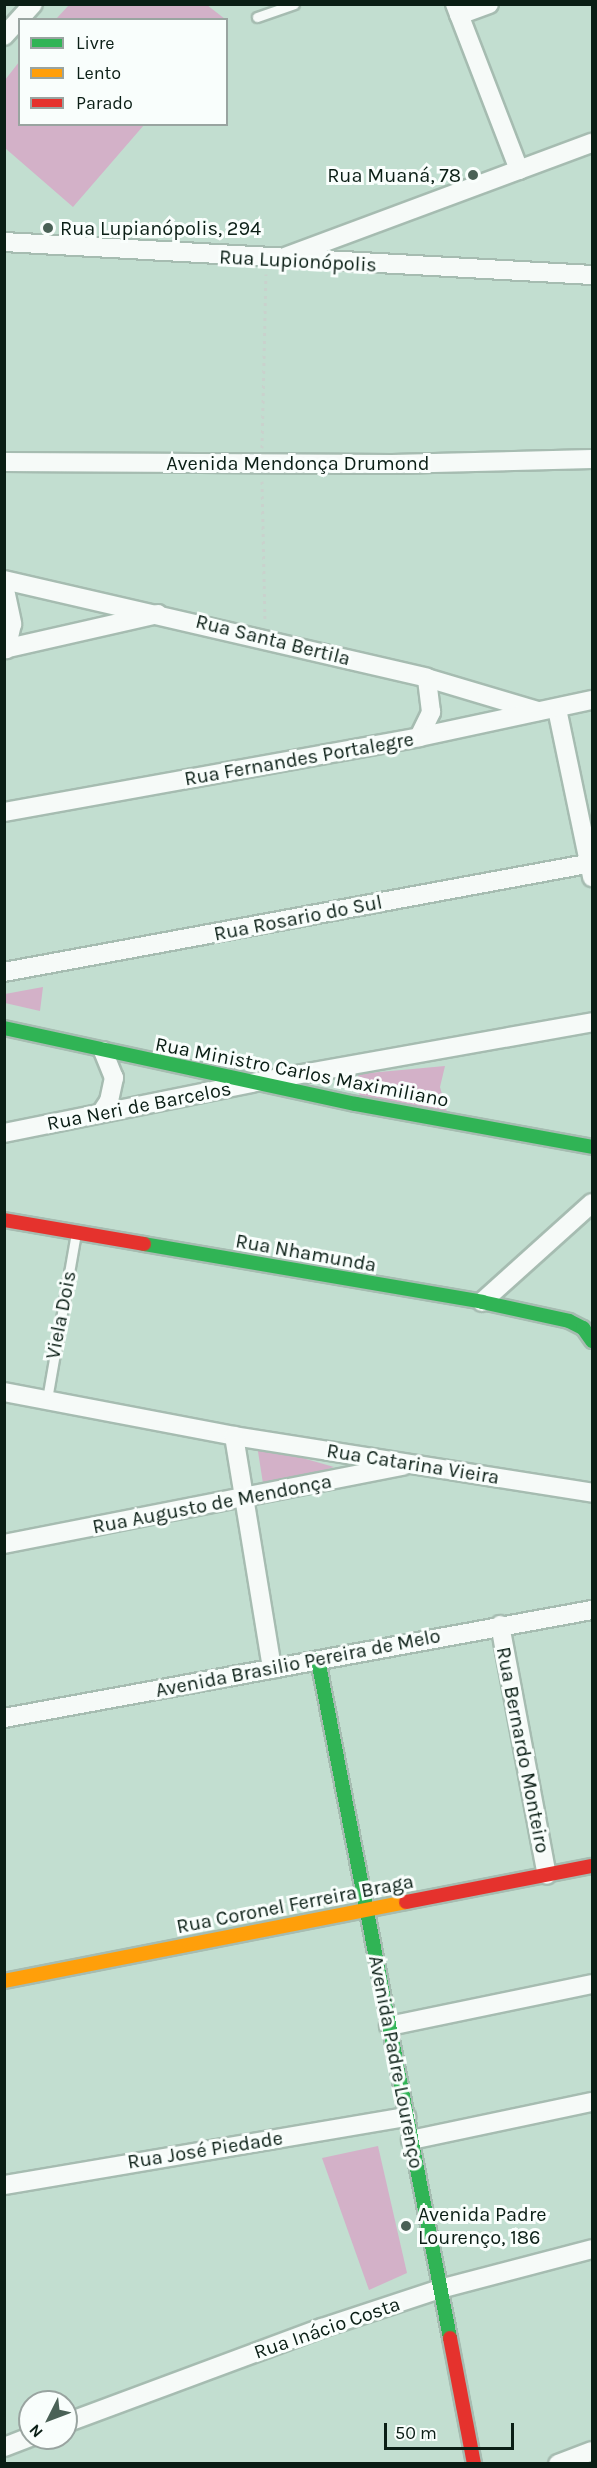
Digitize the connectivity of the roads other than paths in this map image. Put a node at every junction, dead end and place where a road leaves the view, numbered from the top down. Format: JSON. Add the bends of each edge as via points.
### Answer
{"nodes":[{"id":1,"x":33,"y":4,"type":"edge"},
{"id":2,"x":294,"y":4,"type":"edge"},
{"id":3,"x":489,"y":4,"type":"edge"},
{"id":4,"x":457,"y":10,"type":"edge"},
{"id":5,"x":257,"y":17,"type":"dead end"},
{"id":6,"x":20,"y":18,"type":"edge"},
{"id":7,"x":18,"y":21,"type":"edge"},
{"id":8,"x":4,"y":36,"type":"edge"},
{"id":9,"x":592,"y":143,"type":"edge"},
{"id":10,"x":519,"y":170,"type":"junction"},
{"id":11,"x":4,"y":242,"type":"edge"},
{"id":12,"x":275,"y":260,"type":"junction"},
{"id":13,"x":592,"y":276,"type":"edge"},
{"id":14,"x":592,"y":459,"type":"edge"},
{"id":15,"x":4,"y":462,"type":"edge"},
{"id":16,"x":4,"y":580,"type":"edge"},
{"id":17,"x":4,"y":585,"type":"edge"},
{"id":18,"x":160,"y":613,"type":"junction"},
{"id":19,"x":5,"y":649,"type":"edge"},
{"id":20,"x":427,"y":678,"type":"junction"},
{"id":21,"x":592,"y":700,"type":"edge"},
{"id":22,"x":548,"y":710,"type":"junction"},
{"id":23,"x":419,"y":738,"type":"junction"},
{"id":24,"x":4,"y":812,"type":"edge"},
{"id":25,"x":592,"y":868,"type":"edge"},
{"id":26,"x":4,"y":972,"type":"edge"},
{"id":27,"x":592,"y":1022,"type":"edge"},
{"id":28,"x":4,"y":1028,"type":"edge"},
{"id":29,"x":102,"y":1051,"type":"junction"},
{"id":30,"x":251,"y":1083,"type":"junction"},
{"id":31,"x":101,"y":1113,"type":"junction"},
{"id":32,"x":4,"y":1134,"type":"edge"},
{"id":33,"x":592,"y":1147,"type":"edge"},
{"id":34,"x":592,"y":1203,"type":"edge"},
{"id":35,"x":4,"y":1220,"type":"edge"},
{"id":36,"x":76,"y":1231,"type":"junction"},
{"id":37,"x":482,"y":1302,"type":"junction"},
{"id":38,"x":592,"y":1341,"type":"edge"},
{"id":39,"x":4,"y":1392,"type":"edge"},
{"id":40,"x":46,"y":1399,"type":"junction"},
{"id":41,"x":234,"y":1436,"type":"junction"},
{"id":42,"x":418,"y":1463,"type":"junction"},
{"id":43,"x":592,"y":1493,"type":"edge"},
{"id":44,"x":244,"y":1498,"type":"junction"},
{"id":45,"x":4,"y":1544,"type":"edge"},
{"id":46,"x":592,"y":1610,"type":"edge"},
{"id":47,"x":500,"y":1625,"type":"junction"},
{"id":48,"x":318,"y":1660,"type":"junction"},
{"id":49,"x":272,"y":1669,"type":"junction"},
{"id":50,"x":4,"y":1718,"type":"edge"},
{"id":51,"x":592,"y":1866,"type":"edge"},
{"id":52,"x":547,"y":1875,"type":"junction"},
{"id":53,"x":366,"y":1910,"type":"junction"},
{"id":54,"x":4,"y":1981,"type":"edge"},
{"id":55,"x":592,"y":1984,"type":"edge"},
{"id":56,"x":389,"y":2026,"type":"junction"},
{"id":57,"x":592,"y":2102,"type":"edge"},
{"id":58,"x":406,"y":2117,"type":"junction"},
{"id":59,"x":411,"y":2140,"type":"junction"},
{"id":60,"x":4,"y":2185,"type":"edge"},
{"id":61,"x":592,"y":2249,"type":"edge"},
{"id":62,"x":440,"y":2289,"type":"junction"},
{"id":63,"x":78,"y":2419,"type":"edge"},
{"id":64,"x":592,"y":2451,"type":"edge"},
{"id":65,"x":474,"y":2463,"type":"edge"},
{"id":66,"x":558,"y":2463,"type":"edge"}],
"edges":[{"from":1,"to":6,"type":"street"},
{"from":2,"to":5,"type":"lane"},
{"from":3,"to":4,"type":"street"},
{"from":4,"to":10,"type":"street"},
{"from":7,"to":8,"type":"street"},
{"from":9,"to":10,"type":"street"},
{"from":10,"to":12,"type":"street"},
{"from":11,"to":12,"type":"street","name":"Rua Lupionópolis"},
{"from":12,"to":13,"type":"street","name":"Rua Lupionópolis"},
{"from":14,"to":15,"type":"street","name":"Avenida Mendonça Drumond","via":[[392,464]]},
{"from":16,"to":18,"type":"street","name":"Rua Santa Bertila"},
{"from":17,"to":19,"type":"street","via":[[12,624]]},
{"from":18,"to":19,"type":"street"},
{"from":18,"to":20,"type":"street","name":"Rua Santa Bertila"},
{"from":20,"to":22,"type":"street","name":"Rua Santa Bertila"},
{"from":20,"to":23,"type":"street","via":[[431,712]]},
{"from":21,"to":22,"type":"street","name":"Rua Fernandes Portalegre"},
{"from":22,"to":23,"type":"street","name":"Rua Fernandes Portalegre"},
{"from":22,"to":25,"type":"street"},
{"from":23,"to":24,"type":"street","name":"Rua Fernandes Portalegre"},
{"from":25,"to":26,"type":"street","name":"Rua Rosario do Sul"},
{"from":27,"to":30,"type":"street","name":"Rua Neri de Barcelos"},
{"from":28,"to":29,"type":"street","name":"Rua Ministro Carlos Maximiliano"},
{"from":29,"to":30,"type":"street","name":"Rua Ministro Carlos Maximiliano"},
{"from":29,"to":31,"type":"street","via":[[114,1078],[109,1101]]},
{"from":30,"to":31,"type":"street","name":"Rua Neri de Barcelos"},
{"from":30,"to":33,"type":"street","name":"Rua Ministro Carlos Maximiliano"},
{"from":31,"to":32,"type":"street","name":"Rua Neri de Barcelos"},
{"from":34,"to":37,"type":"street"},
{"from":35,"to":36,"type":"street","name":"Rua Nhamunda"},
{"from":36,"to":37,"type":"street","name":"Rua Nhamunda"},
{"from":36,"to":40,"type":"lane","name":"Viela Dois"},
{"from":37,"to":38,"type":"street","name":"Rua Nhamunda","via":[[569,1321],[583,1328]]},
{"from":39,"to":40,"type":"street"},
{"from":40,"to":41,"type":"street"},
{"from":41,"to":42,"type":"street","name":"Rua Catarina Vieira"},
{"from":41,"to":44,"type":"street"},
{"from":42,"to":43,"type":"street","name":"Rua Catarina Vieira"},
{"from":42,"to":44,"type":"street","name":"Rua Augusto de Mendonça"},
{"from":44,"to":45,"type":"street","name":"Rua Augusto de Mendonça"},
{"from":44,"to":49,"type":"street"},
{"from":46,"to":47,"type":"street","name":"Avenida Brasilio Pereira de Melo"},
{"from":47,"to":48,"type":"street","name":"Avenida Brasilio Pereira de Melo"},
{"from":47,"to":52,"type":"street","name":"Rua Bernardo Monteiro"},
{"from":48,"to":49,"type":"street","name":"Avenida Brasilio Pereira de Melo"},
{"from":48,"to":53,"type":"street","name":"Avenida Padre Lourenço"},
{"from":49,"to":50,"type":"street","name":"Avenida Brasilio Pereira de Melo"},
{"from":51,"to":52,"type":"street","name":"Rua Coronel Ferreira Braga"},
{"from":52,"to":53,"type":"street","name":"Rua Coronel Ferreira Braga"},
{"from":53,"to":54,"type":"street","name":"Rua Coronel Ferreira Braga"},
{"from":53,"to":56,"type":"street","name":"Avenida Padre Lourenço"},
{"from":55,"to":56,"type":"street"},
{"from":56,"to":58,"type":"street","name":"Avenida Padre Lourenço"},
{"from":57,"to":59,"type":"street"},
{"from":58,"to":59,"type":"street","name":"Avenida Padre Lourenço"},
{"from":58,"to":60,"type":"street","name":"Rua José Piedade"},
{"from":59,"to":62,"type":"street","name":"Avenida Padre Lourenço"},
{"from":61,"to":62,"type":"street","name":"Rua Inácio Costa"},
{"from":62,"to":63,"type":"street","name":"Rua Inácio Costa","via":[[322,2328]]},
{"from":62,"to":65,"type":"street","name":"Avenida Padre Lourenço"},
{"from":64,"to":66,"type":"street"}]}
